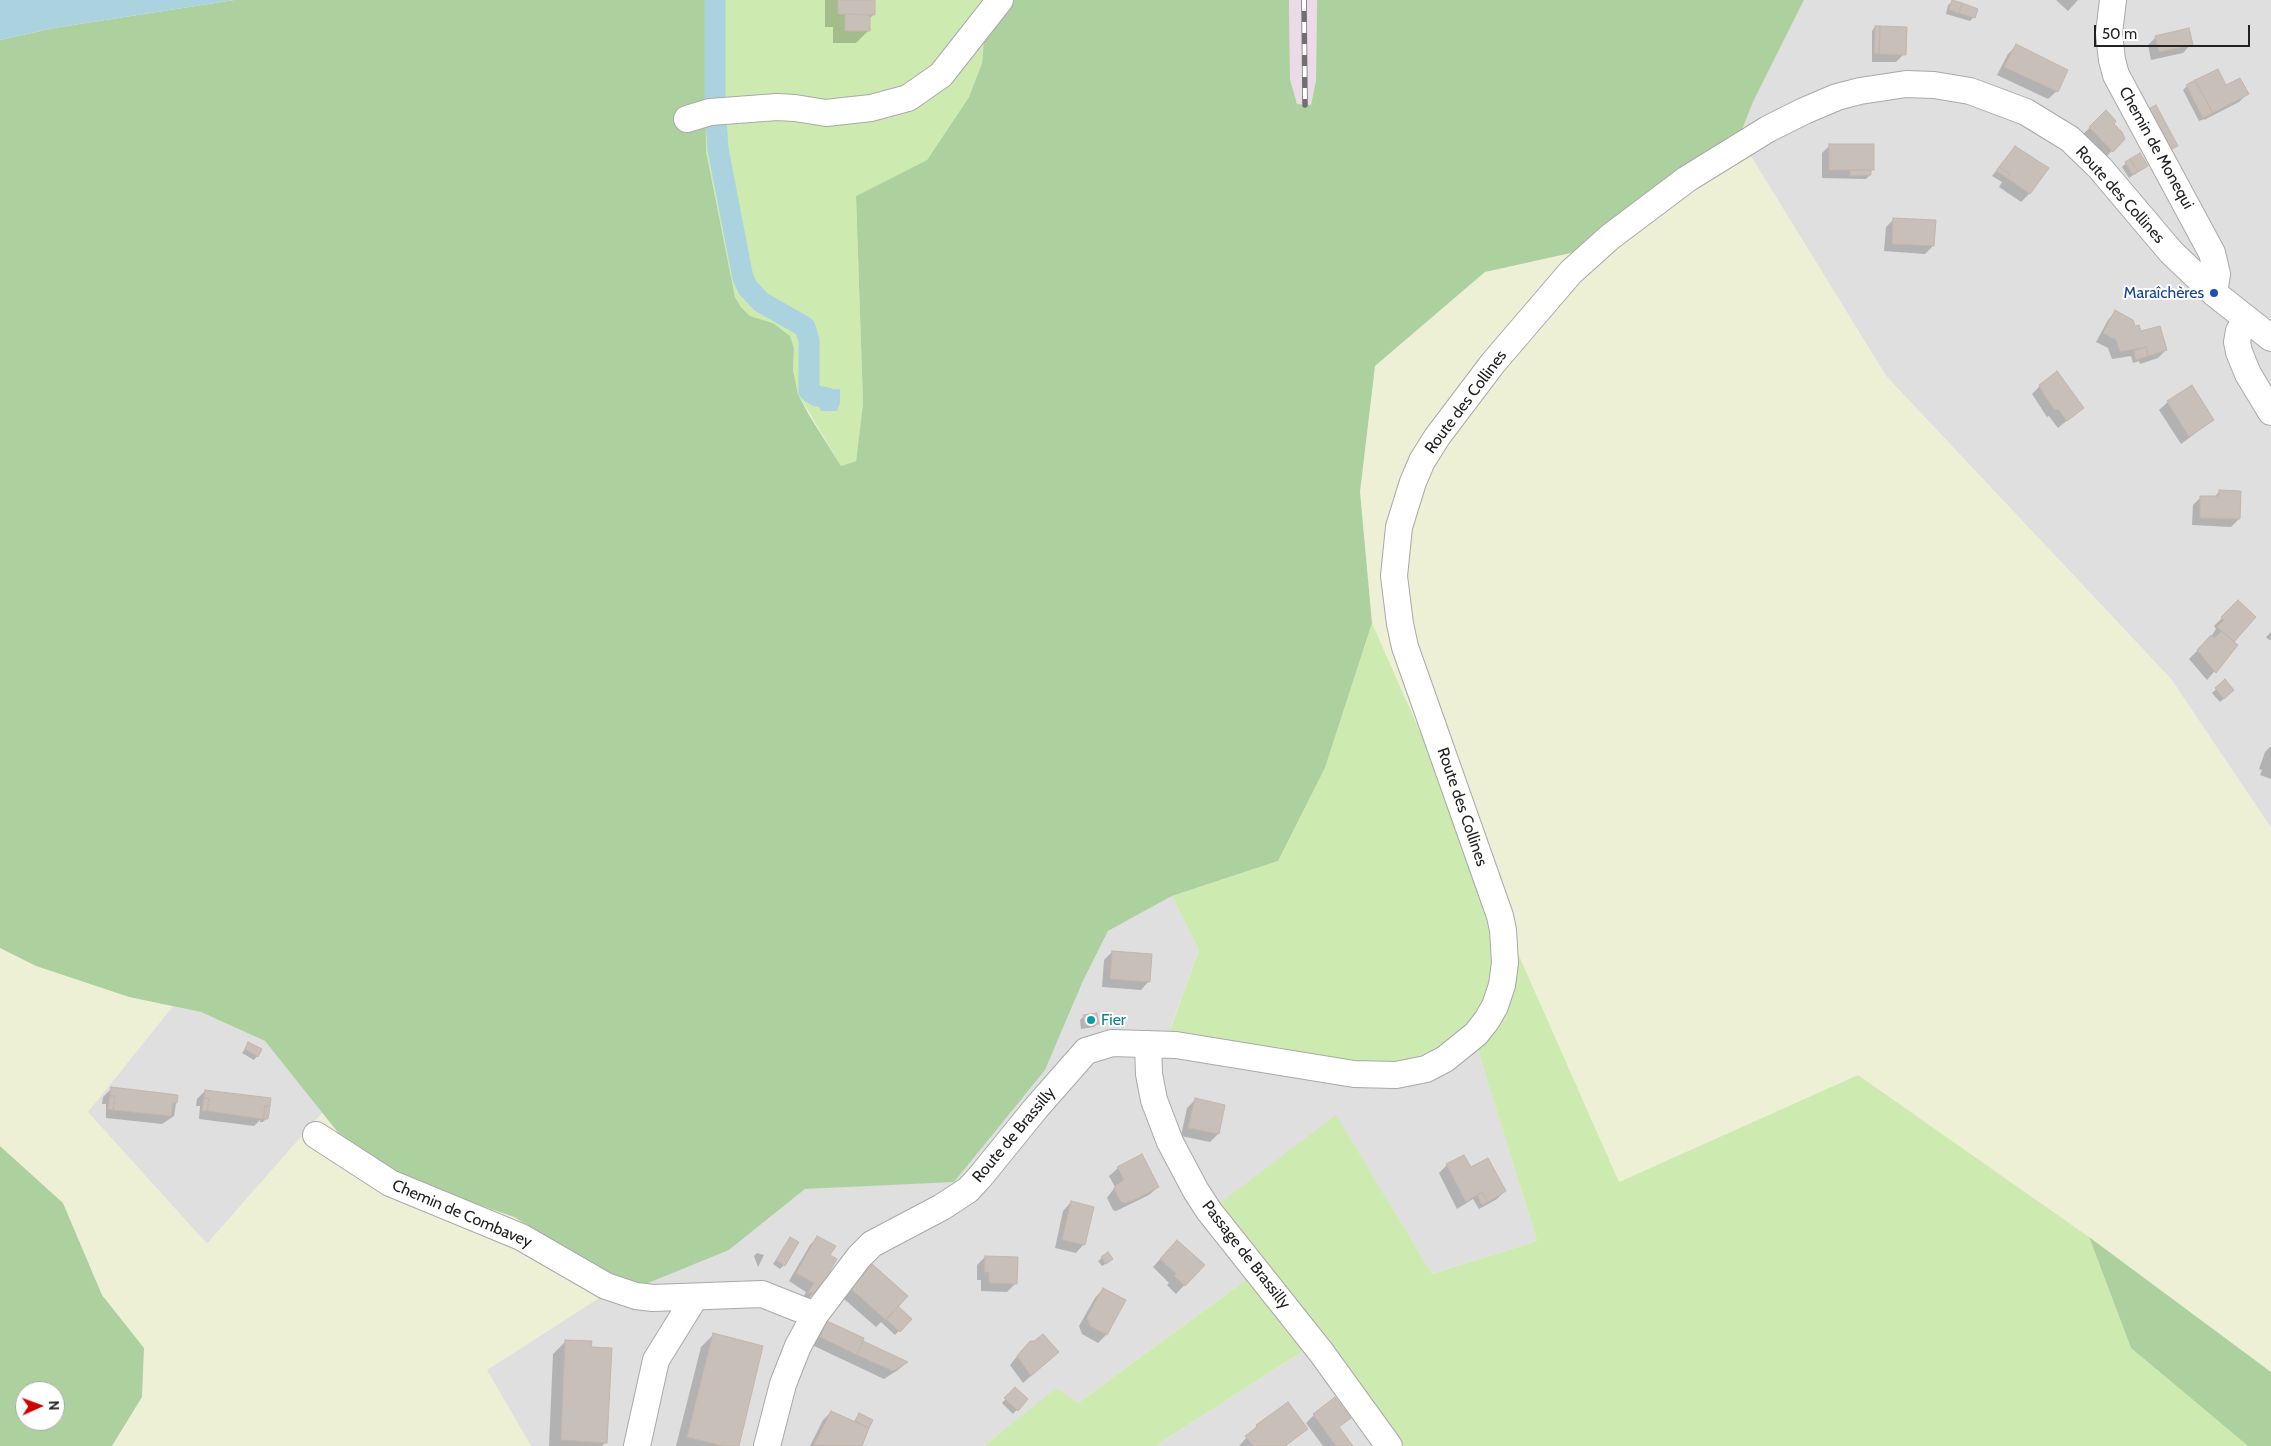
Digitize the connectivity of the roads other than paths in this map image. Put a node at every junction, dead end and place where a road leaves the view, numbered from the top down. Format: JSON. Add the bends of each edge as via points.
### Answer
{"nodes":[{"id":1,"x":1000,"y":0,"type":"edge"},
{"id":2,"x":2114,"y":0,"type":"edge"},
{"id":3,"x":706,"y":114,"type":"dead end"},
{"id":4,"x":2214,"y":293,"type":"junction"},
{"id":5,"x":2247,"y":320,"type":"junction"},
{"id":6,"x":2271,"y":338,"type":"edge"},
{"id":7,"x":2271,"y":412,"type":"edge"},
{"id":8,"x":1148,"y":1044,"type":"junction"},
{"id":9,"x":316,"y":1135,"type":"dead end"},
{"id":10,"x":695,"y":1297,"type":"junction"},
{"id":11,"x":815,"y":1315,"type":"junction"},
{"id":12,"x":637,"y":1446,"type":"edge"},
{"id":13,"x":767,"y":1446,"type":"edge"},
{"id":14,"x":1389,"y":1446,"type":"edge"}],
"edges":[{"from":1,"to":3,"type":"street","via":[[941,75],[908,98],[871,108],[826,113],[777,107]]},
{"from":2,"to":4,"type":"street","name":"Chemin de Monequi","via":[[2109,33],[2116,75],[2212,253],[2217,274]]},
{"from":4,"to":5,"type":"street","name":"Route des Collines"},
{"from":4,"to":8,"type":"street","name":"Route des Collines","via":[[2171,252],[2100,168],[2070,140],[2052,126],[2011,104],[1954,87],[1906,84],[1837,97],[1768,129],[1687,178],[1610,237],[1571,272],[1493,363],[1422,461],[1399,527],[1394,576],[1405,647],[1503,930],[1505,963],[1502,985],[1487,1020],[1476,1034],[1445,1059],[1426,1069],[1387,1076],[1354,1074],[1196,1047]]},
{"from":5,"to":6,"type":"street","name":"Route des Collines"},
{"from":5,"to":7,"type":"street","via":[[2239,331],[2239,352]]},
{"from":8,"to":11,"type":"street","name":"Route de Brassilly","via":[[1112,1043],[1086,1052],[968,1190],[872,1244]]},
{"from":8,"to":14,"type":"street","name":"Passage de Brassilly","via":[[1149,1074],[1156,1106],[1170,1142],[1196,1191],[1321,1352]]},
{"from":9,"to":10,"type":"street","name":"Chemin de Combavey","via":[[390,1183],[521,1237],[606,1286],[636,1296]]},
{"from":10,"to":11,"type":"street","name":"Chemin de Combavey","via":[[762,1294]]},
{"from":10,"to":12,"type":"street","via":[[656,1360]]},
{"from":11,"to":13,"type":"street","name":"Route de Brassilly","via":[[783,1384]]}]}
